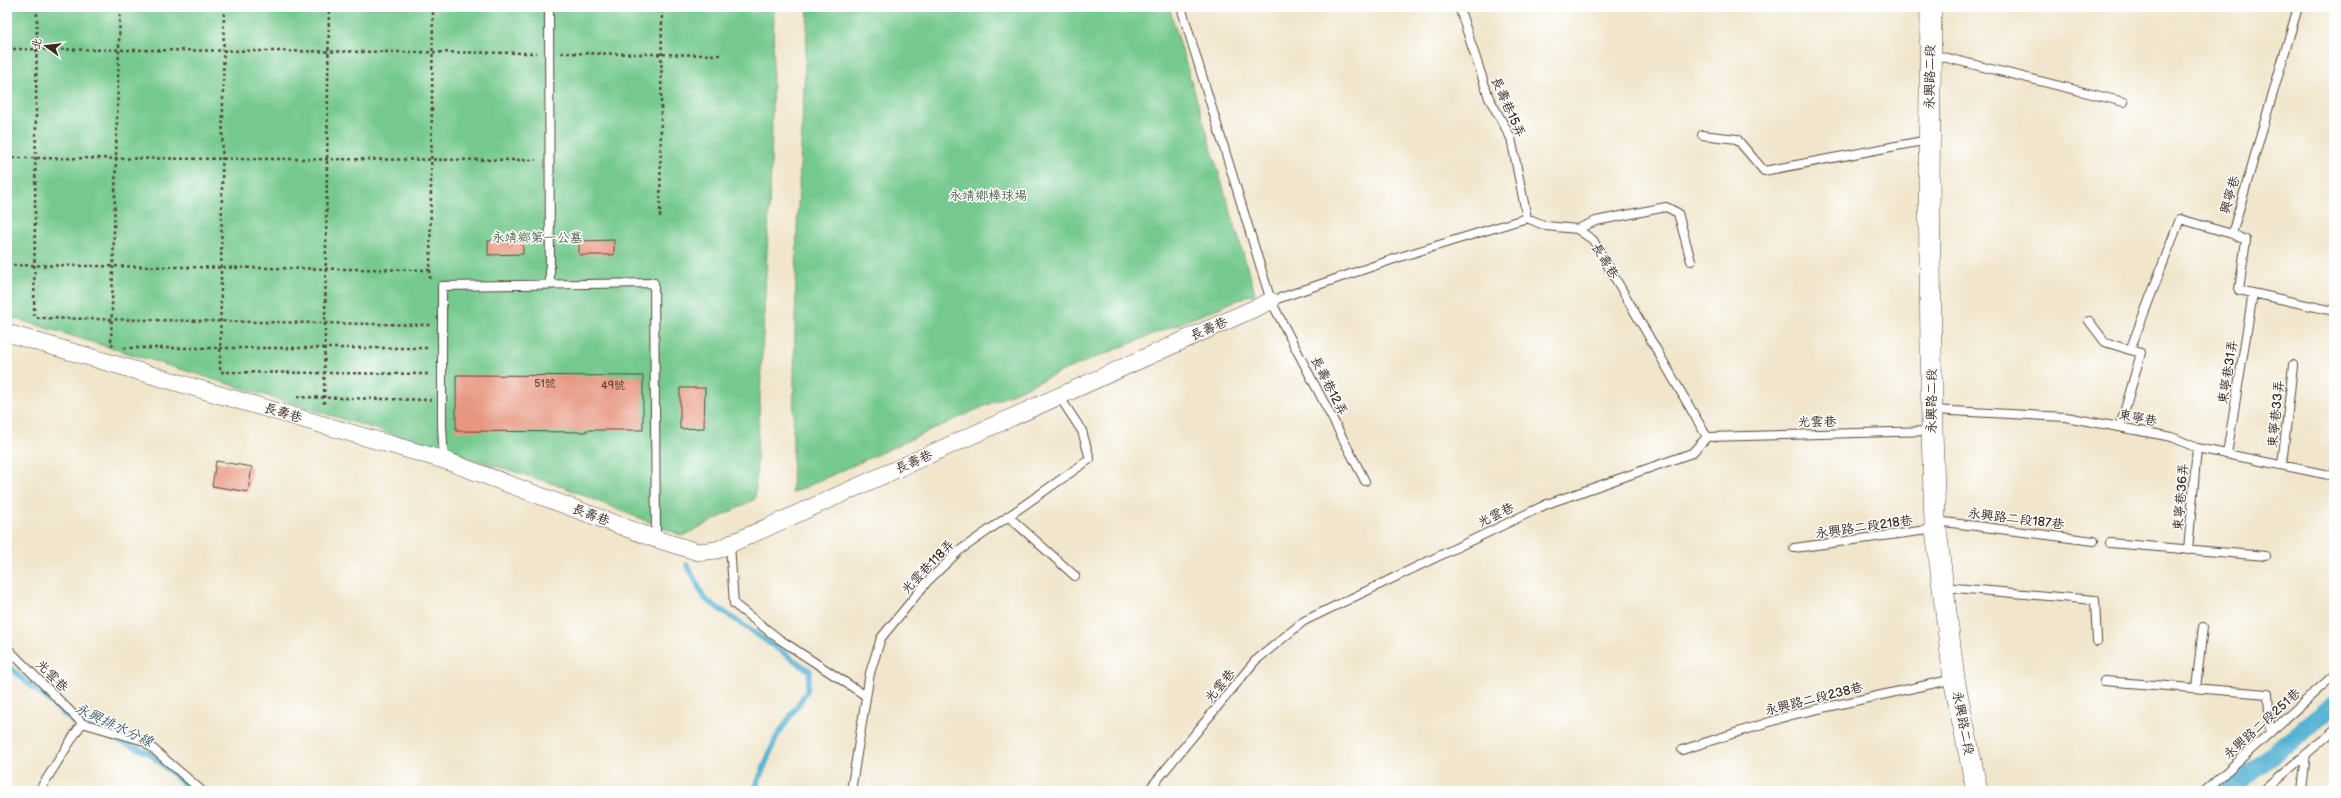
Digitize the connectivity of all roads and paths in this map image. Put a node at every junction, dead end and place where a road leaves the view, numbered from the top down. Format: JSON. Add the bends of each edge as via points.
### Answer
{"nodes":[{"id":1,"x":37,"y":7,"type":"edge"},
{"id":2,"x":120,"y":7,"type":"edge"},
{"id":3,"x":224,"y":7,"type":"edge"},
{"id":4,"x":329,"y":7,"type":"edge"},
{"id":5,"x":432,"y":7,"type":"edge"},
{"id":6,"x":549,"y":7,"type":"edge"},
{"id":7,"x":662,"y":7,"type":"edge"},
{"id":8,"x":1181,"y":7,"type":"edge"},
{"id":9,"x":1459,"y":7,"type":"edge"},
{"id":10,"x":1931,"y":7,"type":"edge"},
{"id":11,"x":2298,"y":7,"type":"edge"},
{"id":12,"x":7,"y":49,"type":"edge"},
{"id":13,"x":37,"y":50,"type":"junction"},
{"id":14,"x":119,"y":50,"type":"junction"},
{"id":15,"x":224,"y":51,"type":"junction"},
{"id":16,"x":329,"y":52,"type":"junction"},
{"id":17,"x":432,"y":53,"type":"junction"},
{"id":18,"x":549,"y":53,"type":"junction"},
{"id":19,"x":662,"y":54,"type":"junction"},
{"id":20,"x":723,"y":54,"type":"dead end"},
{"id":21,"x":1931,"y":54,"type":"junction"},
{"id":22,"x":2124,"y":102,"type":"dead end"},
{"id":23,"x":1702,"y":135,"type":"dead end"},
{"id":24,"x":1929,"y":140,"type":"junction"},
{"id":25,"x":7,"y":158,"type":"edge"},
{"id":26,"x":36,"y":158,"type":"junction"},
{"id":27,"x":116,"y":159,"type":"junction"},
{"id":28,"x":222,"y":159,"type":"junction"},
{"id":29,"x":327,"y":159,"type":"junction"},
{"id":30,"x":549,"y":160,"type":"junction"},
{"id":31,"x":660,"y":217,"type":"dead end"},
{"id":32,"x":1527,"y":218,"type":"junction"},
{"id":33,"x":1576,"y":229,"type":"junction"},
{"id":34,"x":2232,"y":234,"type":"junction"},
{"id":35,"x":1691,"y":261,"type":"dead end"},
{"id":36,"x":7,"y":265,"type":"edge"},
{"id":37,"x":34,"y":265,"type":"junction"},
{"id":38,"x":113,"y":267,"type":"junction"},
{"id":39,"x":222,"y":268,"type":"junction"},
{"id":40,"x":430,"y":270,"type":"junction"},
{"id":41,"x":550,"y":284,"type":"junction"},
{"id":42,"x":442,"y":286,"type":"junction"},
{"id":43,"x":2253,"y":293,"type":"junction"},
{"id":44,"x":1271,"y":301,"type":"junction"},
{"id":45,"x":2334,"y":311,"type":"edge"},
{"id":46,"x":112,"y":320,"type":"junction"},
{"id":47,"x":2089,"y":321,"type":"dead end"},
{"id":48,"x":221,"y":322,"type":"junction"},
{"id":49,"x":325,"y":323,"type":"junction"},
{"id":50,"x":442,"y":325,"type":"junction"},
{"id":51,"x":7,"y":333,"type":"edge"},
{"id":52,"x":221,"y":348,"type":"junction"},
{"id":53,"x":325,"y":348,"type":"junction"},
{"id":54,"x":442,"y":348,"type":"junction"},
{"id":55,"x":2130,"y":350,"type":"junction"},
{"id":56,"x":2293,"y":366,"type":"dead end"},
{"id":57,"x":325,"y":373,"type":"junction"},
{"id":58,"x":442,"y":375,"type":"junction"},
{"id":59,"x":1059,"y":396,"type":"junction"},
{"id":60,"x":297,"y":397,"type":"dead end"},
{"id":61,"x":325,"y":398,"type":"junction"},
{"id":62,"x":442,"y":401,"type":"junction"},
{"id":63,"x":324,"y":404,"type":"dead end"},
{"id":64,"x":1932,"y":410,"type":"junction"},
{"id":65,"x":2120,"y":427,"type":"junction"},
{"id":66,"x":1932,"y":431,"type":"junction"},
{"id":67,"x":1708,"y":437,"type":"junction"},
{"id":68,"x":2197,"y":448,"type":"junction"},
{"id":69,"x":2227,"y":454,"type":"junction"},
{"id":70,"x":444,"y":460,"type":"junction"},
{"id":71,"x":2282,"y":465,"type":"junction"},
{"id":72,"x":2334,"y":476,"type":"edge"},
{"id":73,"x":1365,"y":481,"type":"dead end"},
{"id":74,"x":1008,"y":516,"type":"junction"},
{"id":75,"x":1936,"y":525,"type":"junction"},
{"id":76,"x":656,"y":539,"type":"junction"},
{"id":77,"x":2094,"y":541,"type":"dead end"},
{"id":78,"x":2110,"y":543,"type":"dead end"},
{"id":79,"x":730,"y":544,"type":"junction"},
{"id":80,"x":1794,"y":548,"type":"dead end"},
{"id":81,"x":2188,"y":550,"type":"junction"},
{"id":82,"x":2266,"y":556,"type":"dead end"},
{"id":83,"x":1075,"y":576,"type":"dead end"},
{"id":84,"x":1943,"y":586,"type":"junction"},
{"id":85,"x":2203,"y":627,"type":"dead end"},
{"id":86,"x":2097,"y":641,"type":"dead end"},
{"id":87,"x":7,"y":648,"type":"edge"},
{"id":88,"x":2334,"y":675,"type":"edge"},
{"id":89,"x":1954,"y":679,"type":"junction"},
{"id":90,"x":2104,"y":681,"type":"dead end"},
{"id":91,"x":2196,"y":688,"type":"junction"},
{"id":92,"x":866,"y":696,"type":"junction"},
{"id":93,"x":82,"y":723,"type":"junction"},
{"id":94,"x":2334,"y":730,"type":"edge"},
{"id":95,"x":2270,"y":732,"type":"junction"},
{"id":96,"x":1682,"y":750,"type":"dead end"},
{"id":97,"x":2306,"y":754,"type":"junction"},
{"id":98,"x":39,"y":791,"type":"edge"},
{"id":99,"x":202,"y":791,"type":"edge"},
{"id":100,"x":851,"y":791,"type":"edge"},
{"id":101,"x":1148,"y":791,"type":"edge"},
{"id":102,"x":1977,"y":791,"type":"edge"},
{"id":103,"x":2205,"y":791,"type":"edge"},
{"id":104,"x":2264,"y":791,"type":"edge"},
{"id":105,"x":2302,"y":791,"type":"edge"}],
"edges":[{"from":1,"to":13,"type":"path"},
{"from":2,"to":14,"type":"path"},
{"from":3,"to":15,"type":"path"},
{"from":4,"to":16,"type":"path"},
{"from":5,"to":17,"type":"path"},
{"from":6,"to":18,"type":"lane"},
{"from":7,"to":19,"type":"path"},
{"from":8,"to":44,"type":"lane","name":"長壽巷12弄"},
{"from":9,"to":32,"type":"lane","name":"長壽巷15弄","via":[[1489,98],[1510,138]]},
{"from":10,"to":21,"type":"street","name":"永興路二段"},
{"from":11,"to":34,"type":"lane","name":"興寧巷"},
{"from":12,"to":13,"type":"path"},
{"from":13,"to":14,"type":"path"},
{"from":13,"to":26,"type":"path"},
{"from":14,"to":15,"type":"path"},
{"from":14,"to":27,"type":"path"},
{"from":15,"to":16,"type":"path"},
{"from":15,"to":28,"type":"path"},
{"from":16,"to":17,"type":"path"},
{"from":16,"to":29,"type":"path"},
{"from":17,"to":18,"type":"path"},
{"from":17,"to":40,"type":"path"},
{"from":18,"to":19,"type":"path"},
{"from":18,"to":30,"type":"lane"},
{"from":19,"to":20,"type":"path"},
{"from":19,"to":31,"type":"path"},
{"from":21,"to":22,"type":"lane"},
{"from":21,"to":24,"type":"street","name":"永興路二段"},
{"from":23,"to":24,"type":"lane","via":[[1737,139],[1764,171]]},
{"from":24,"to":64,"type":"street","name":"永興路二段"},
{"from":25,"to":26,"type":"path"},
{"from":26,"to":27,"type":"path"},
{"from":26,"to":37,"type":"path"},
{"from":27,"to":28,"type":"path"},
{"from":27,"to":38,"type":"path"},
{"from":28,"to":29,"type":"path"},
{"from":28,"to":39,"type":"path"},
{"from":29,"to":30,"type":"path"},
{"from":29,"to":49,"type":"path"},
{"from":30,"to":41,"type":"lane"},
{"from":32,"to":33,"type":"lane","name":"長壽巷","via":[[1546,226]]},
{"from":32,"to":44,"type":"lane","name":"長壽巷","via":[[1403,256]]},
{"from":33,"to":35,"type":"lane","via":[[1596,221],[1666,207],[1678,213]]},
{"from":33,"to":67,"type":"lane","name":"長壽巷","via":[[1593,240]]},
{"from":34,"to":43,"type":"lane","name":"興寧巷","via":[[2246,240],[2239,290]]},
{"from":34,"to":55,"type":"lane","via":[[2180,219]]},
{"from":36,"to":37,"type":"path"},
{"from":37,"to":38,"type":"path"},
{"from":37,"to":46,"type":"path","via":[[34,316]]},
{"from":38,"to":39,"type":"path"},
{"from":38,"to":46,"type":"path"},
{"from":39,"to":40,"type":"path"},
{"from":39,"to":48,"type":"path"},
{"from":40,"to":42,"type":"path","via":[[430,280]]},
{"from":41,"to":42,"type":"lane"},
{"from":41,"to":76,"type":"lane","via":[[654,283]]},
{"from":42,"to":50,"type":"lane"},
{"from":43,"to":45,"type":"lane","name":"興寧巷"},
{"from":43,"to":69,"type":"lane","name":"東寧巷31弄"},
{"from":44,"to":59,"type":"street","name":"長壽巷"},
{"from":44,"to":73,"type":"lane","name":"長壽巷12弄"},
{"from":46,"to":48,"type":"path"},
{"from":46,"to":52,"type":"path","via":[[111,344],[123,348]]},
{"from":47,"to":55,"type":"lane","via":[[2105,342]]},
{"from":48,"to":49,"type":"path"},
{"from":48,"to":52,"type":"path"},
{"from":49,"to":50,"type":"path"},
{"from":49,"to":53,"type":"path"},
{"from":50,"to":54,"type":"lane"},
{"from":51,"to":70,"type":"street","name":"長壽巷"},
{"from":52,"to":53,"type":"path"},
{"from":52,"to":57,"type":"path","via":[[220,372]]},
{"from":53,"to":54,"type":"path"},
{"from":53,"to":57,"type":"path"},
{"from":54,"to":58,"type":"lane"},
{"from":55,"to":65,"type":"lane","via":[[2141,353]]},
{"from":56,"to":71,"type":"lane","name":"東寧巷33弄"},
{"from":57,"to":58,"type":"path"},
{"from":57,"to":61,"type":"path"},
{"from":58,"to":62,"type":"lane"},
{"from":59,"to":74,"type":"lane","name":"光雲巷118弄","via":[[1082,431],[1090,459]]},
{"from":59,"to":79,"type":"street","name":"長壽巷"},
{"from":60,"to":61,"type":"path"},
{"from":61,"to":62,"type":"path"},
{"from":61,"to":63,"type":"path"},
{"from":62,"to":70,"type":"lane"},
{"from":64,"to":65,"type":"lane","name":"東寧巷","via":[[2066,417]]},
{"from":64,"to":66,"type":"street","name":"永興路二段"},
{"from":65,"to":68,"type":"lane","name":"東寧巷","via":[[2172,436]]},
{"from":66,"to":67,"type":"lane","name":"光雲巷"},
{"from":66,"to":75,"type":"street","name":"永興路二段"},
{"from":67,"to":101,"type":"lane","name":"光雲巷","via":[[1692,453],[1547,504],[1304,621],[1256,661]]},
{"from":68,"to":69,"type":"lane","name":"東寧巷"},
{"from":68,"to":81,"type":"lane","name":"東寧巷36弄"},
{"from":69,"to":71,"type":"lane","name":"東寧巷"},
{"from":70,"to":76,"type":"street","name":"長壽巷"},
{"from":71,"to":72,"type":"lane","name":"東寧巷"},
{"from":74,"to":83,"type":"lane"},
{"from":74,"to":92,"type":"lane","name":"光雲巷118弄","via":[[959,551],[927,582],[881,638],[870,672]]},
{"from":75,"to":77,"type":"lane","name":"永興路二段187巷"},
{"from":75,"to":80,"type":"lane","name":"永興路二段218巷"},
{"from":75,"to":84,"type":"street","name":"永興路二段"},
{"from":76,"to":79,"type":"street","name":"長壽巷","via":[[698,552],[717,550]]},
{"from":78,"to":81,"type":"lane","name":"東寧巷36弄"},
{"from":79,"to":92,"type":"lane","via":[[734,604],[779,639]]},
{"from":81,"to":82,"type":"lane","name":"東寧巷36弄"},
{"from":84,"to":86,"type":"lane","via":[[2096,600]]},
{"from":84,"to":89,"type":"street","name":"永興路二段"},
{"from":85,"to":91,"type":"lane"},
{"from":87,"to":93,"type":"lane","name":"光雲巷"},
{"from":88,"to":95,"type":"lane","name":"永興路二段251巷"},
{"from":89,"to":96,"type":"lane","name":"永興路二段238巷","via":[[1792,715]]},
{"from":89,"to":102,"type":"street","name":"永興路二段"},
{"from":90,"to":91,"type":"lane"},
{"from":91,"to":95,"type":"lane","via":[[2268,694]]},
{"from":92,"to":100,"type":"lane","name":"光雲巷118弄"},
{"from":93,"to":98,"type":"lane"},
{"from":93,"to":99,"type":"lane","name":"光雲巷","via":[[144,741]]},
{"from":94,"to":97,"type":"lane"},
{"from":95,"to":103,"type":"lane","name":"永興路二段251巷"},
{"from":97,"to":104,"type":"lane"},
{"from":97,"to":105,"type":"lane"}]}
